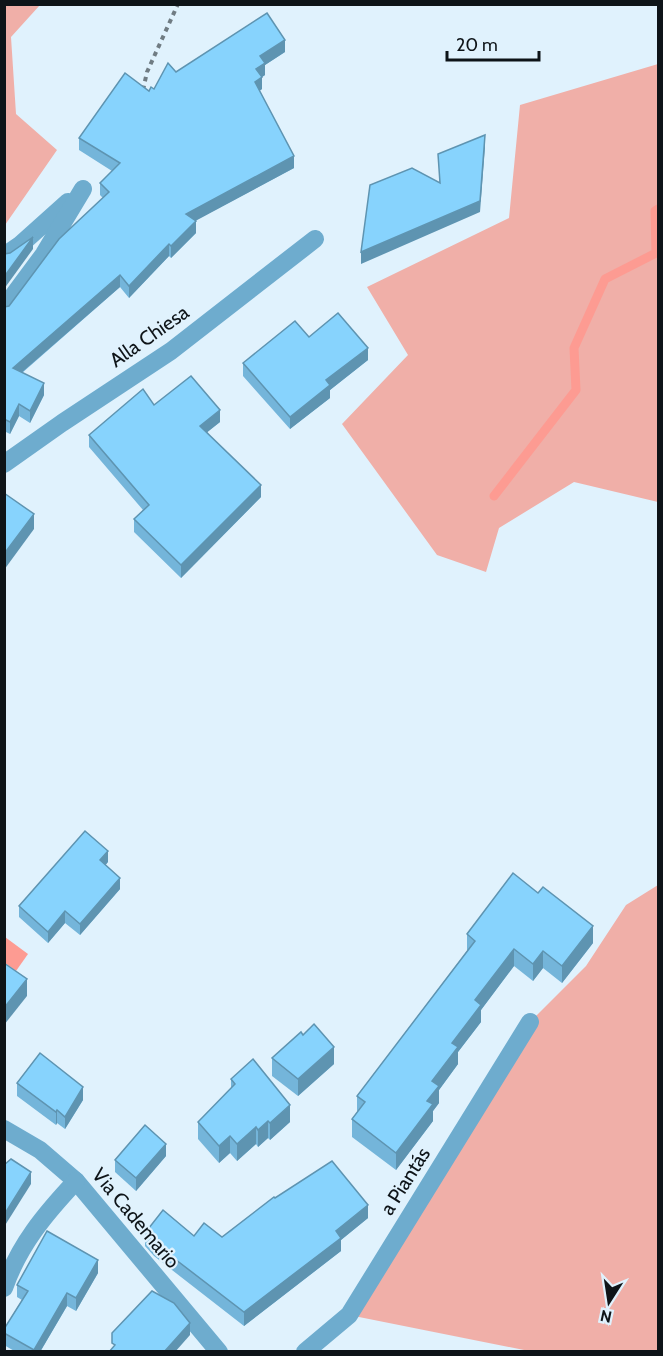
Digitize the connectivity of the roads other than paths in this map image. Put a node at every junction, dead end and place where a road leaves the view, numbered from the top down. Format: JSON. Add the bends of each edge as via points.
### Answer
{"nodes":[{"id":1,"x":315,"y":239,"type":"dead end"},
{"id":2,"x":4,"y":256,"type":"edge"},
{"id":3,"x":4,"y":308,"type":"edge"},
{"id":4,"x":4,"y":464,"type":"edge"},
{"id":5,"x":530,"y":1022,"type":"dead end"},
{"id":6,"x":4,"y":1129,"type":"edge"},
{"id":7,"x":76,"y":1181,"type":"junction"},
{"id":8,"x":4,"y":1288,"type":"edge"},
{"id":9,"x":219,"y":1352,"type":"edge"},
{"id":10,"x":305,"y":1352,"type":"edge"}],
"edges":[{"from":1,"to":4,"type":"street","name":"Alla Chiesa","via":[[171,351]]},
{"from":2,"to":3,"type":"street","via":[[83,189],[44,254]]},
{"from":5,"to":10,"type":"street","name":"a Piantás","via":[[349,1315]]},
{"from":6,"to":7,"type":"street","name":"Via Cademario","via":[[39,1150]]},
{"from":7,"to":8,"type":"street","via":[[31,1233]]},
{"from":7,"to":9,"type":"street","name":"Via Cademario"}]}
